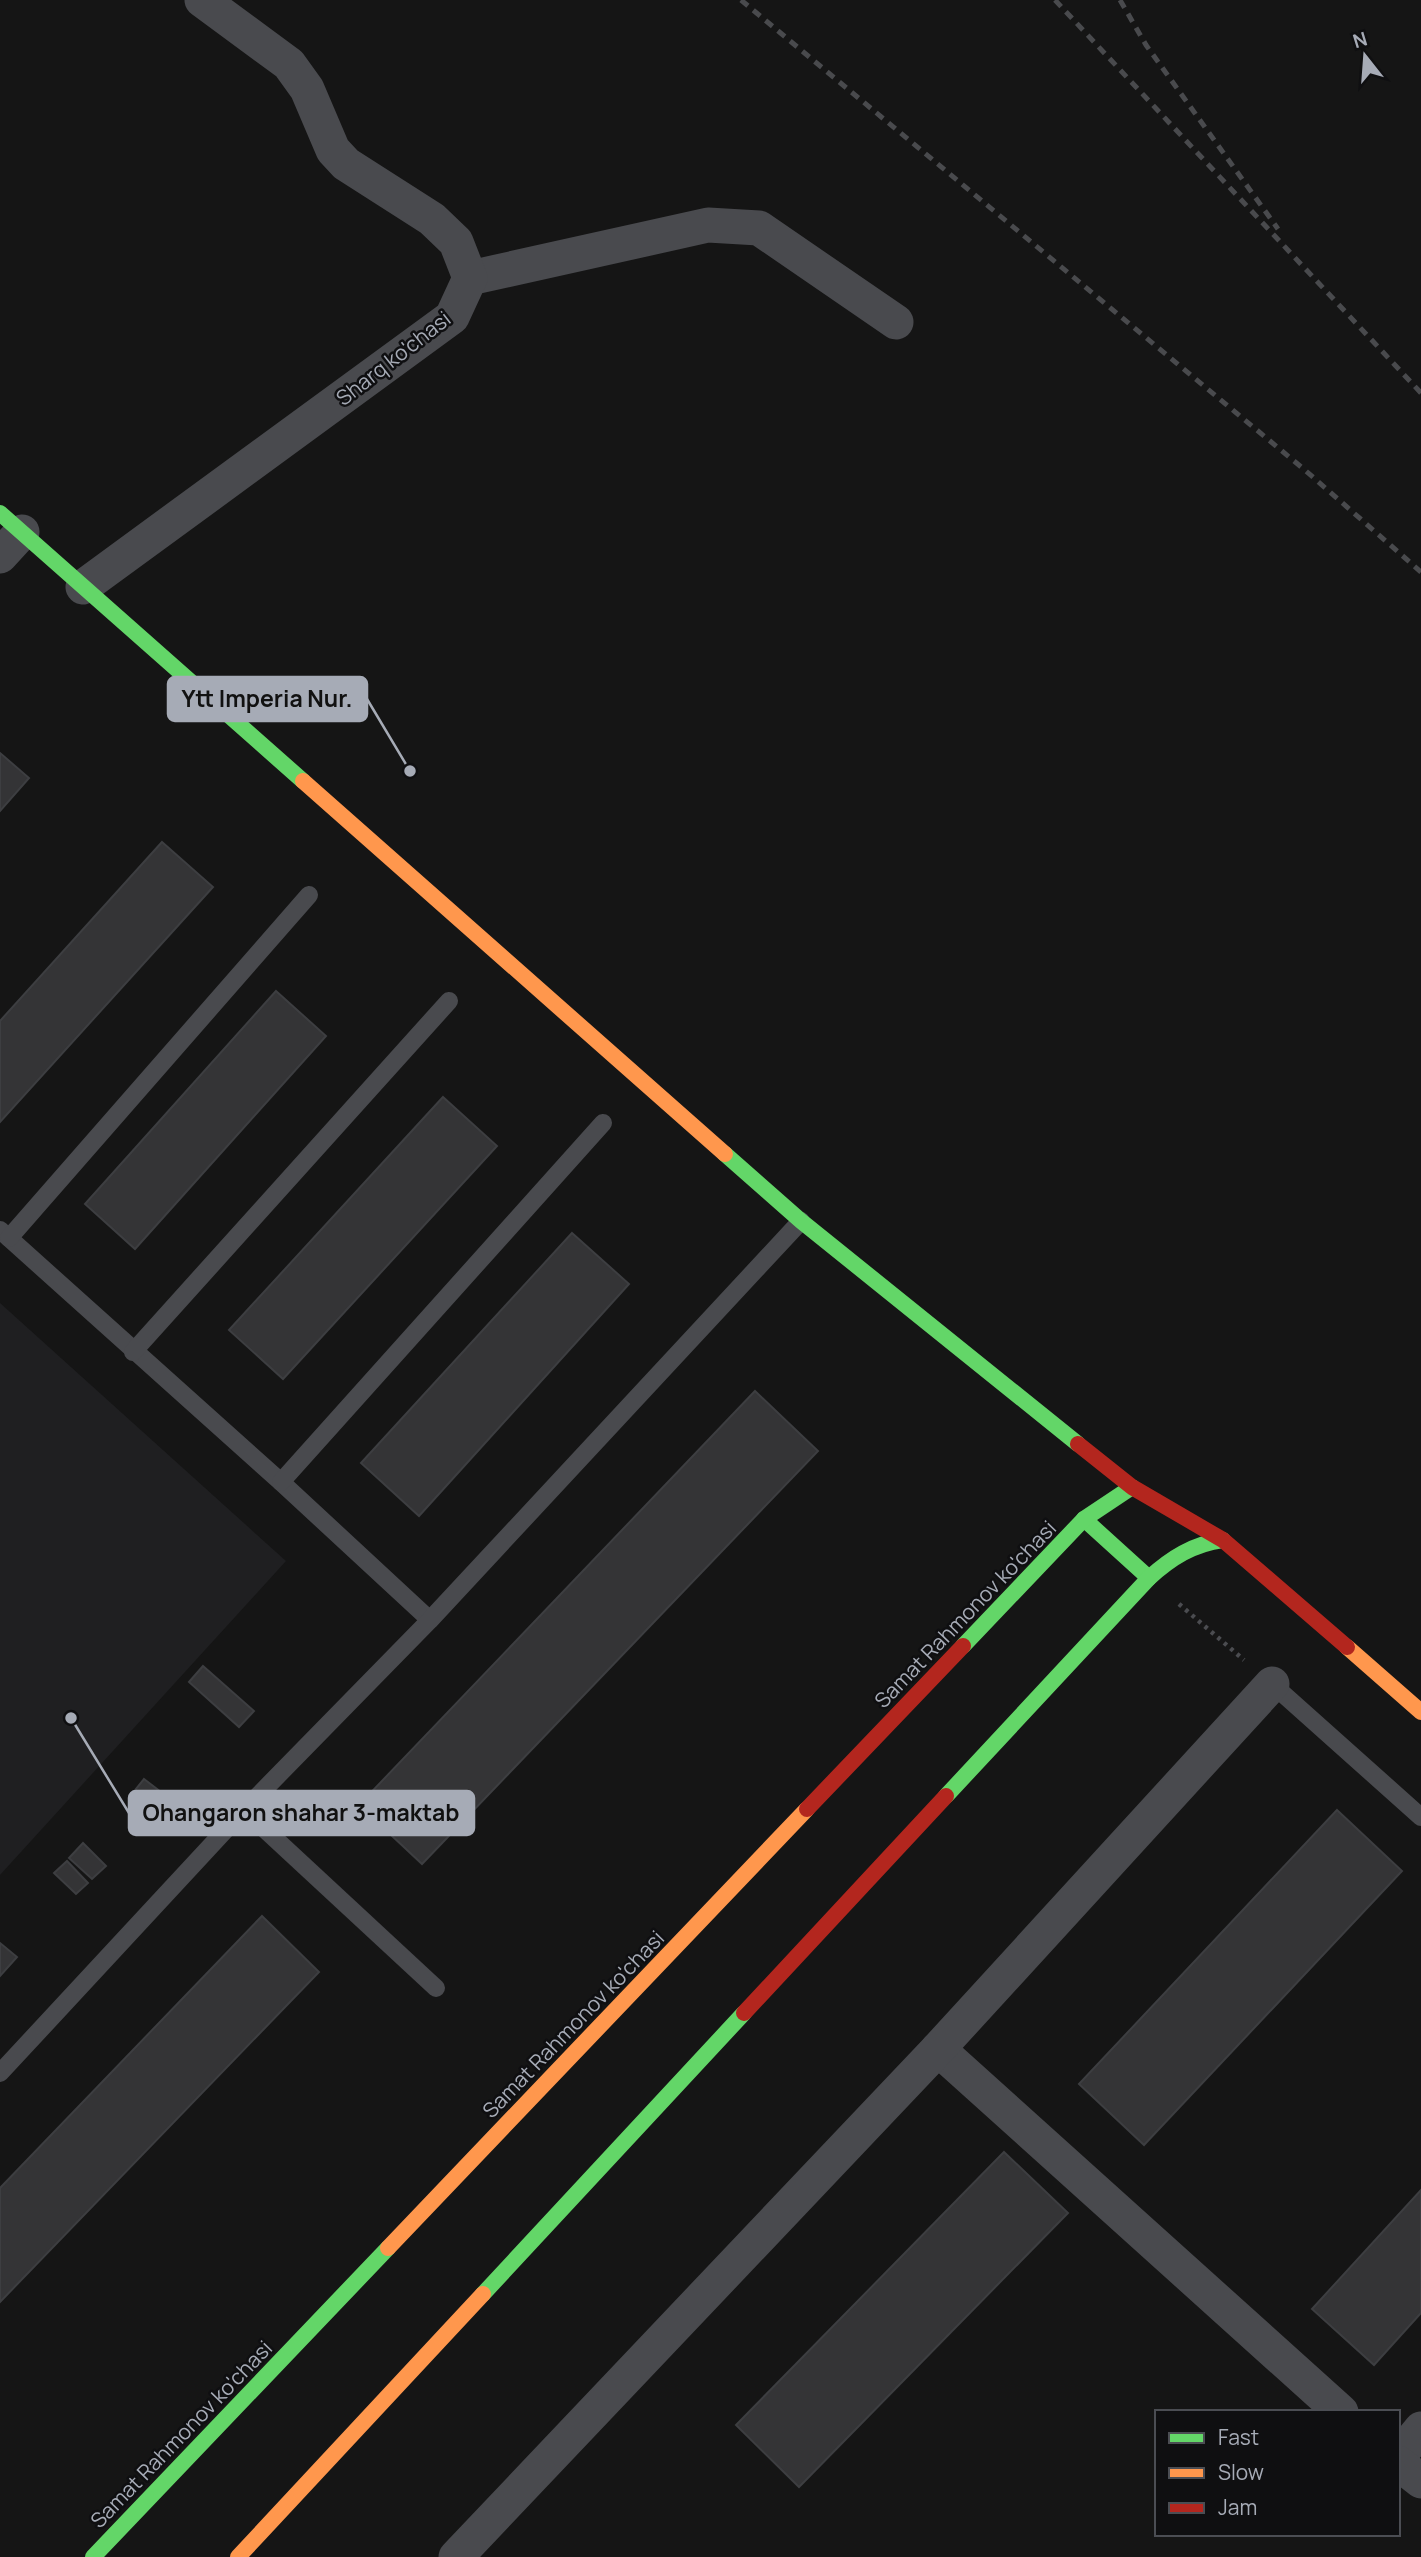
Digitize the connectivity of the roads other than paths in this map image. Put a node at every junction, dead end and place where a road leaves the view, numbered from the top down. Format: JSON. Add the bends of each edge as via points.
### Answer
{"nodes":[{"id":1,"x":202,"y":0,"type":"edge"},
{"id":2,"x":470,"y":278,"type":"junction"},
{"id":3,"x":895,"y":322,"type":"dead end"},
{"id":4,"x":7,"y":533,"type":"edge"},
{"id":5,"x":83,"y":587,"type":"junction"},
{"id":6,"x":309,"y":895,"type":"dead end"},
{"id":7,"x":449,"y":1001,"type":"dead end"},
{"id":8,"x":603,"y":1123,"type":"dead end"},
{"id":9,"x":801,"y":1221,"type":"junction"},
{"id":10,"x":5,"y":1234,"type":"edge"},
{"id":11,"x":133,"y":1352,"type":"junction"},
{"id":12,"x":281,"y":1482,"type":"junction"},
{"id":13,"x":1132,"y":1487,"type":"junction"},
{"id":14,"x":1084,"y":1520,"type":"junction"},
{"id":15,"x":1223,"y":1540,"type":"junction"},
{"id":16,"x":1149,"y":1578,"type":"junction"},
{"id":17,"x":430,"y":1619,"type":"junction"},
{"id":18,"x":1272,"y":1684,"type":"joint"},
{"id":19,"x":1421,"y":1712,"type":"edge"},
{"id":20,"x":244,"y":1810,"type":"junction"},
{"id":21,"x":1421,"y":1817,"type":"edge"},
{"id":22,"x":436,"y":1988,"type":"dead end"},
{"id":23,"x":938,"y":2049,"type":"junction"},
{"id":24,"x":0,"y":2073,"type":"edge"},
{"id":25,"x":1339,"y":2410,"type":"edge"},
{"id":26,"x":1421,"y":2430,"type":"edge"},
{"id":27,"x":1400,"y":2455,"type":"edge"},
{"id":28,"x":1400,"y":2465,"type":"edge"},
{"id":29,"x":1421,"y":2481,"type":"edge"},
{"id":30,"x":93,"y":2557,"type":"edge"},
{"id":31,"x":238,"y":2557,"type":"edge"},
{"id":32,"x":456,"y":2557,"type":"edge"}],
"edges":[{"from":1,"to":2,"type":"street","via":[[289,64],[307,89],[334,150],[346,164],[432,219],[456,242]]},
{"from":2,"to":3,"type":"street","via":[[708,225],[759,228]]},
{"from":2,"to":5,"type":"street","name":"Sharq ko'chasi","via":[[452,317]]},
{"from":4,"to":5,"type":"main road"},
{"from":5,"to":9,"type":"main road"},
{"from":6,"to":10,"type":"lane"},
{"from":7,"to":11,"type":"lane"},
{"from":8,"to":12,"type":"lane"},
{"from":9,"to":13,"type":"main road"},
{"from":9,"to":17,"type":"lane"},
{"from":10,"to":11,"type":"lane"},
{"from":11,"to":12,"type":"lane"},
{"from":12,"to":17,"type":"lane"},
{"from":13,"to":14,"type":"main road","name":"Samat Rahmonov ko'chasi"},
{"from":13,"to":15,"type":"main road"},
{"from":14,"to":16,"type":"main road"},
{"from":14,"to":30,"type":"main road","name":"Samat Rahmonov ko'chasi"},
{"from":15,"to":16,"type":"main road","via":[[1180,1553]]},
{"from":15,"to":19,"type":"main road"},
{"from":16,"to":31,"type":"main road"},
{"from":17,"to":20,"type":"lane"},
{"from":18,"to":21,"type":"lane"},
{"from":18,"to":23,"type":"street"},
{"from":20,"to":22,"type":"lane"},
{"from":20,"to":24,"type":"lane"},
{"from":23,"to":25,"type":"street"},
{"from":23,"to":32,"type":"street"},
{"from":26,"to":27,"type":"street"},
{"from":28,"to":29,"type":"street"}]}
